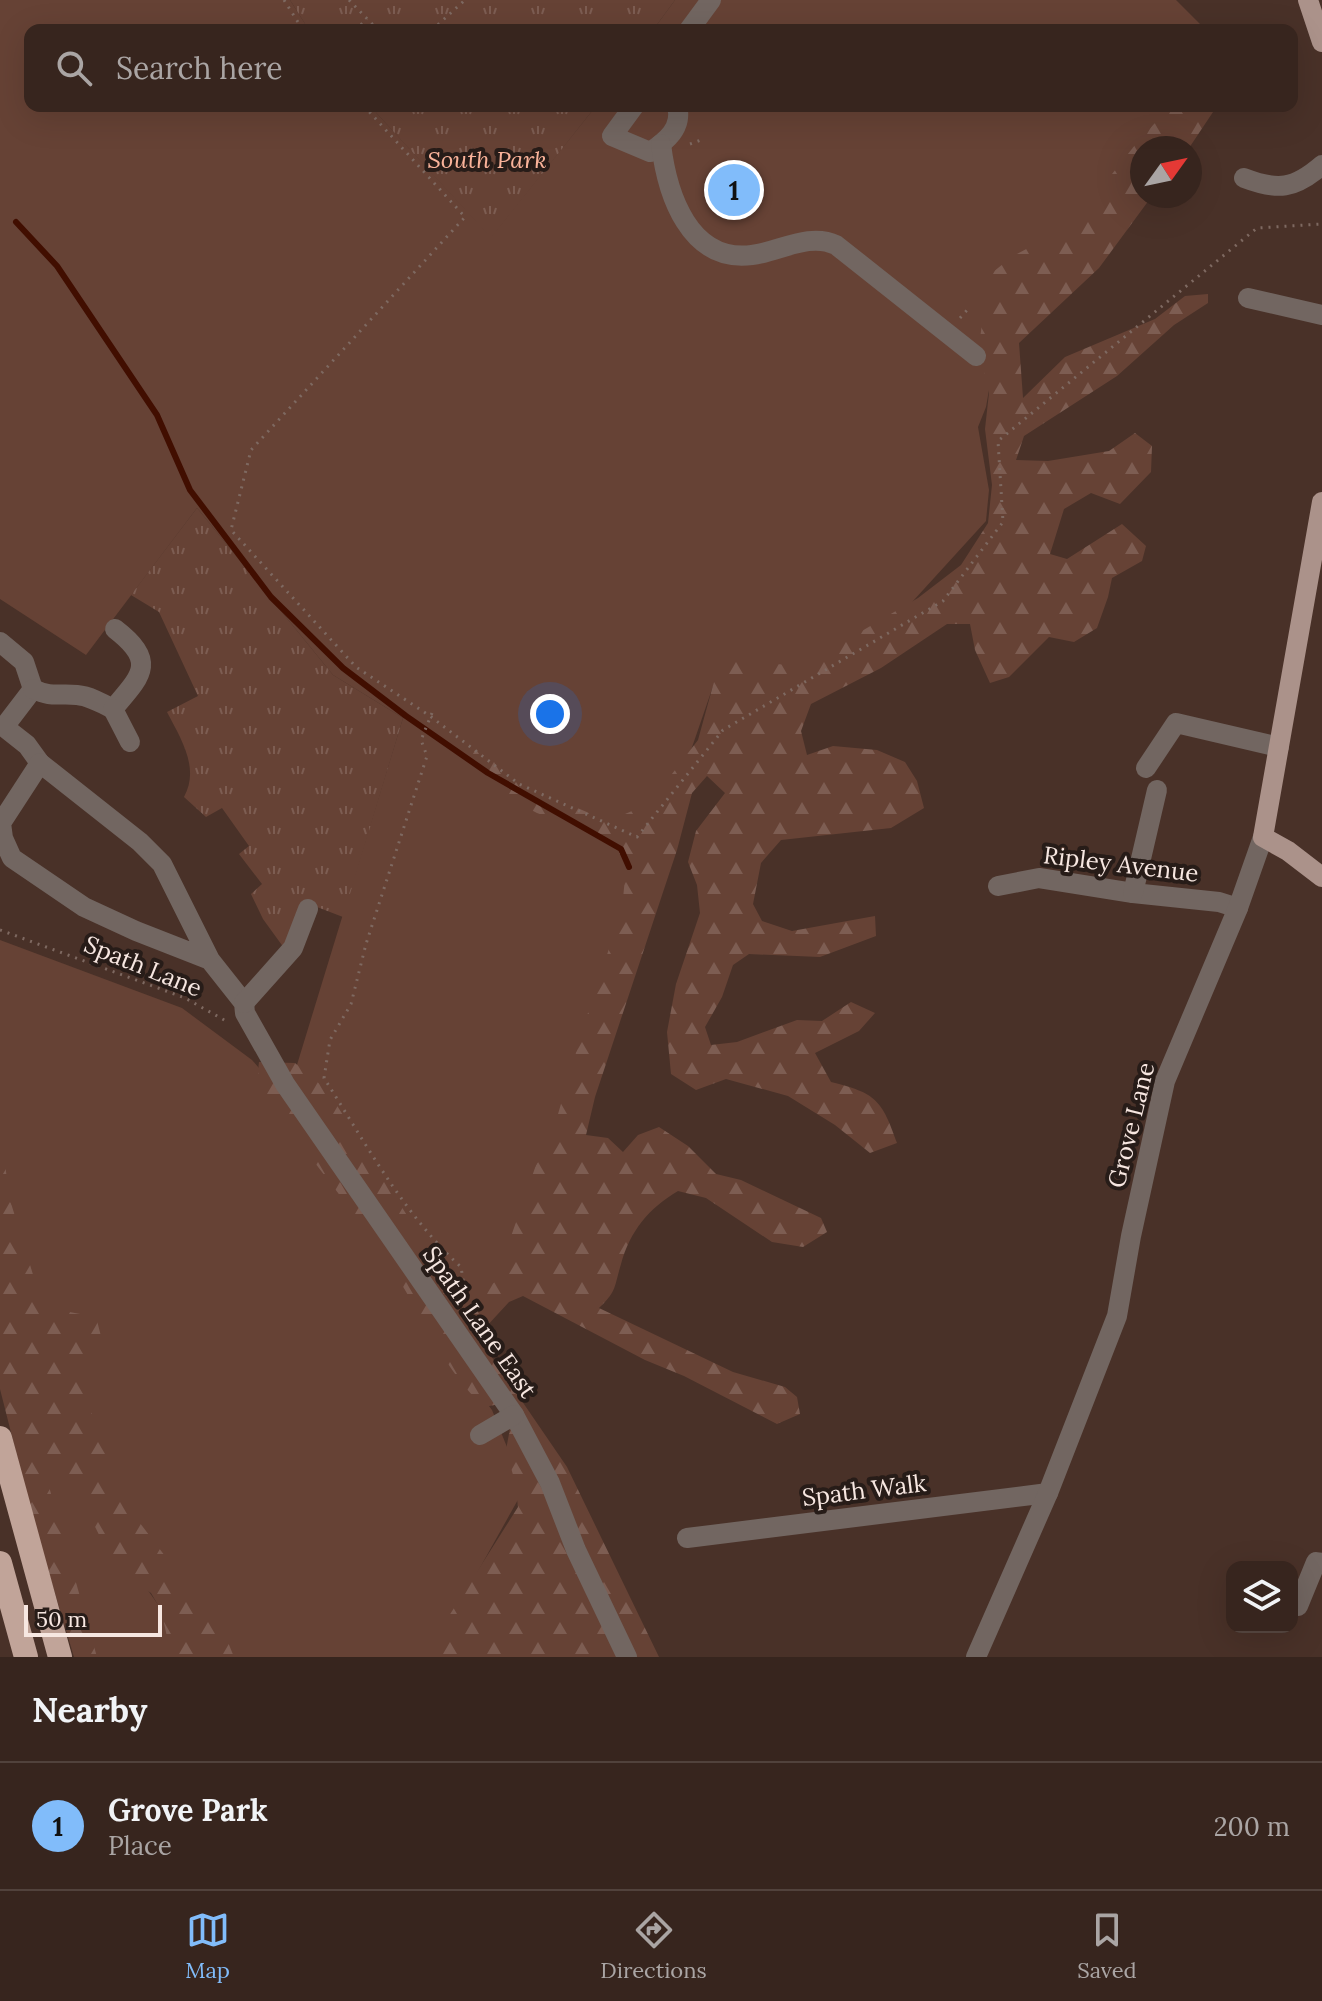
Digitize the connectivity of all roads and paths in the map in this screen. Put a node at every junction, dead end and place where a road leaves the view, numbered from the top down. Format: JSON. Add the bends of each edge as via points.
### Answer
{"nodes":[{"id":1,"x":284,"y":0,"type":"edge"},
{"id":2,"x":349,"y":0,"type":"edge"},
{"id":3,"x":465,"y":0,"type":"edge"},
{"id":4,"x":711,"y":0,"type":"edge"},
{"id":5,"x":1308,"y":0,"type":"edge"},
{"id":6,"x":367,"y":19,"type":"junction"},
{"id":7,"x":299,"y":24,"type":"edge"},
{"id":8,"x":362,"y":24,"type":"edge"},
{"id":9,"x":372,"y":24,"type":"edge"},
{"id":10,"x":439,"y":24,"type":"edge"},
{"id":11,"x":693,"y":24,"type":"edge"},
{"id":12,"x":1322,"y":42,"type":"edge"},
{"id":13,"x":369,"y":112,"type":"edge"},
{"id":14,"x":630,"y":112,"type":"edge"},
{"id":15,"x":679,"y":112,"type":"edge"},
{"id":16,"x":661,"y":144,"type":"junction"},
{"id":17,"x":1322,"y":165,"type":"edge"},
{"id":18,"x":1244,"y":178,"type":"dead end"},
{"id":19,"x":1322,"y":224,"type":"edge"},
{"id":20,"x":1248,"y":298,"type":"dead end"},
{"id":21,"x":1322,"y":315,"type":"edge"},
{"id":22,"x":976,"y":356,"type":"dead end"},
{"id":23,"x":1322,"y":502,"type":"edge"},
{"id":24,"x":115,"y":629,"type":"dead end"},
{"id":25,"x":0,"y":642,"type":"edge"},
{"id":26,"x":33,"y":689,"type":"junction"},
{"id":27,"x":113,"y":709,"type":"junction"},
{"id":28,"x":430,"y":716,"type":"junction"},
{"id":29,"x":130,"y":742,"type":"dead end"},
{"id":30,"x":1279,"y":747,"type":"junction"},
{"id":31,"x":40,"y":763,"type":"junction"},
{"id":32,"x":1146,"y":768,"type":"dead end"},
{"id":33,"x":1157,"y":790,"type":"dead end"},
{"id":34,"x":1263,"y":837,"type":"junction"},
{"id":35,"x":1322,"y":877,"type":"edge"},
{"id":36,"x":998,"y":886,"type":"dead end"},
{"id":37,"x":1133,"y":893,"type":"junction"},
{"id":38,"x":1238,"y":908,"type":"junction"},
{"id":39,"x":308,"y":909,"type":"dead end"},
{"id":40,"x":0,"y":930,"type":"edge"},
{"id":41,"x":210,"y":960,"type":"junction"},
{"id":42,"x":244,"y":1003,"type":"junction"},
{"id":43,"x":228,"y":1023,"type":"dead end"},
{"id":44,"x":436,"y":1304,"type":"junction"},
{"id":45,"x":514,"y":1415,"type":"junction"},
{"id":46,"x":480,"y":1435,"type":"dead end"},
{"id":47,"x":0,"y":1438,"type":"edge"},
{"id":48,"x":1048,"y":1493,"type":"junction"},
{"id":49,"x":687,"y":1538,"type":"dead end"},
{"id":50,"x":0,"y":1563,"type":"edge"},
{"id":51,"x":1322,"y":1563,"type":"edge"},
{"id":52,"x":1298,"y":1606,"type":"dead end"},
{"id":53,"x":26,"y":1657,"type":"edge"},
{"id":54,"x":60,"y":1657,"type":"edge"},
{"id":55,"x":627,"y":1657,"type":"edge"},
{"id":56,"x":976,"y":1657,"type":"edge"}],
"edges":[{"from":1,"to":7,"type":"path"},
{"from":2,"to":6,"type":"path"},
{"from":3,"to":10,"type":"path"},
{"from":4,"to":11,"type":"street"},
{"from":5,"to":12,"type":"main road"},
{"from":6,"to":8,"type":"path"},
{"from":6,"to":9,"type":"path"},
{"from":13,"to":28,"type":"path","via":[[465,217],[251,450],[231,530],[356,667]]},
{"from":14,"to":16,"type":"street","via":[[612,136],[650,152]]},
{"from":15,"to":16,"type":"street","via":[[672,137]]},
{"from":16,"to":22,"type":"street","via":[[675,204],[691,232],[709,248],[754,255],[826,240]]},
{"from":17,"to":18,"type":"street","via":[[1287,187]]},
{"from":19,"to":28,"type":"path","via":[[1257,228],[998,441],[1003,522],[943,601],[723,730],[637,837],[519,784]]},
{"from":20,"to":21,"type":"street"},
{"from":23,"to":30,"type":"main road","name":"Grove Lane"},
{"from":24,"to":27,"type":"street","via":[[135,648],[142,670]]},
{"from":25,"to":26,"type":"street","via":[[24,662]]},
{"from":26,"to":27,"type":"street","via":[[49,696],[76,694]]},
{"from":26,"to":31,"type":"street","name":"Spath Lane East","via":[[4,727]]},
{"from":27,"to":29,"type":"street"},
{"from":28,"to":44,"type":"path","via":[[421,740],[427,756],[351,1004],[330,1040],[324,1078],[403,1198],[461,1267],[464,1286]]},
{"from":30,"to":32,"type":"street","via":[[1176,723]]},
{"from":30,"to":34,"type":"main road","name":"Grove Lane"},
{"from":31,"to":41,"type":"street","name":"Spath Lane East","via":[[162,864]]},
{"from":31,"to":41,"type":"street","via":[[1,823],[12,858],[84,907]]},
{"from":33,"to":37,"type":"street"},
{"from":34,"to":35,"type":"main road"},
{"from":34,"to":38,"type":"street","name":"Grove Lane"},
{"from":36,"to":37,"type":"street","name":"Ripley Avenue","via":[[1039,878]]},
{"from":37,"to":38,"type":"street","name":"Ripley Avenue"},
{"from":38,"to":48,"type":"street","name":"Grove Lane","via":[[1165,1081],[1117,1316]]},
{"from":39,"to":42,"type":"street","via":[[293,948]]},
{"from":40,"to":43,"type":"path","name":"Spath Lane","via":[[185,998]]},
{"from":41,"to":42,"type":"street","name":"Spath Lane East"},
{"from":42,"to":44,"type":"street","name":"Spath Lane East","via":[[285,1084]]},
{"from":44,"to":45,"type":"street","name":"Spath Lane East"},
{"from":45,"to":46,"type":"street"},
{"from":45,"to":55,"type":"street","name":"Spath Lane East"},
{"from":47,"to":54,"type":"highway"},
{"from":48,"to":49,"type":"street","name":"Spath Walk"},
{"from":48,"to":56,"type":"street","name":"Grove Lane"},
{"from":50,"to":53,"type":"highway"},
{"from":51,"to":52,"type":"street","via":[[1316,1562]]}]}
